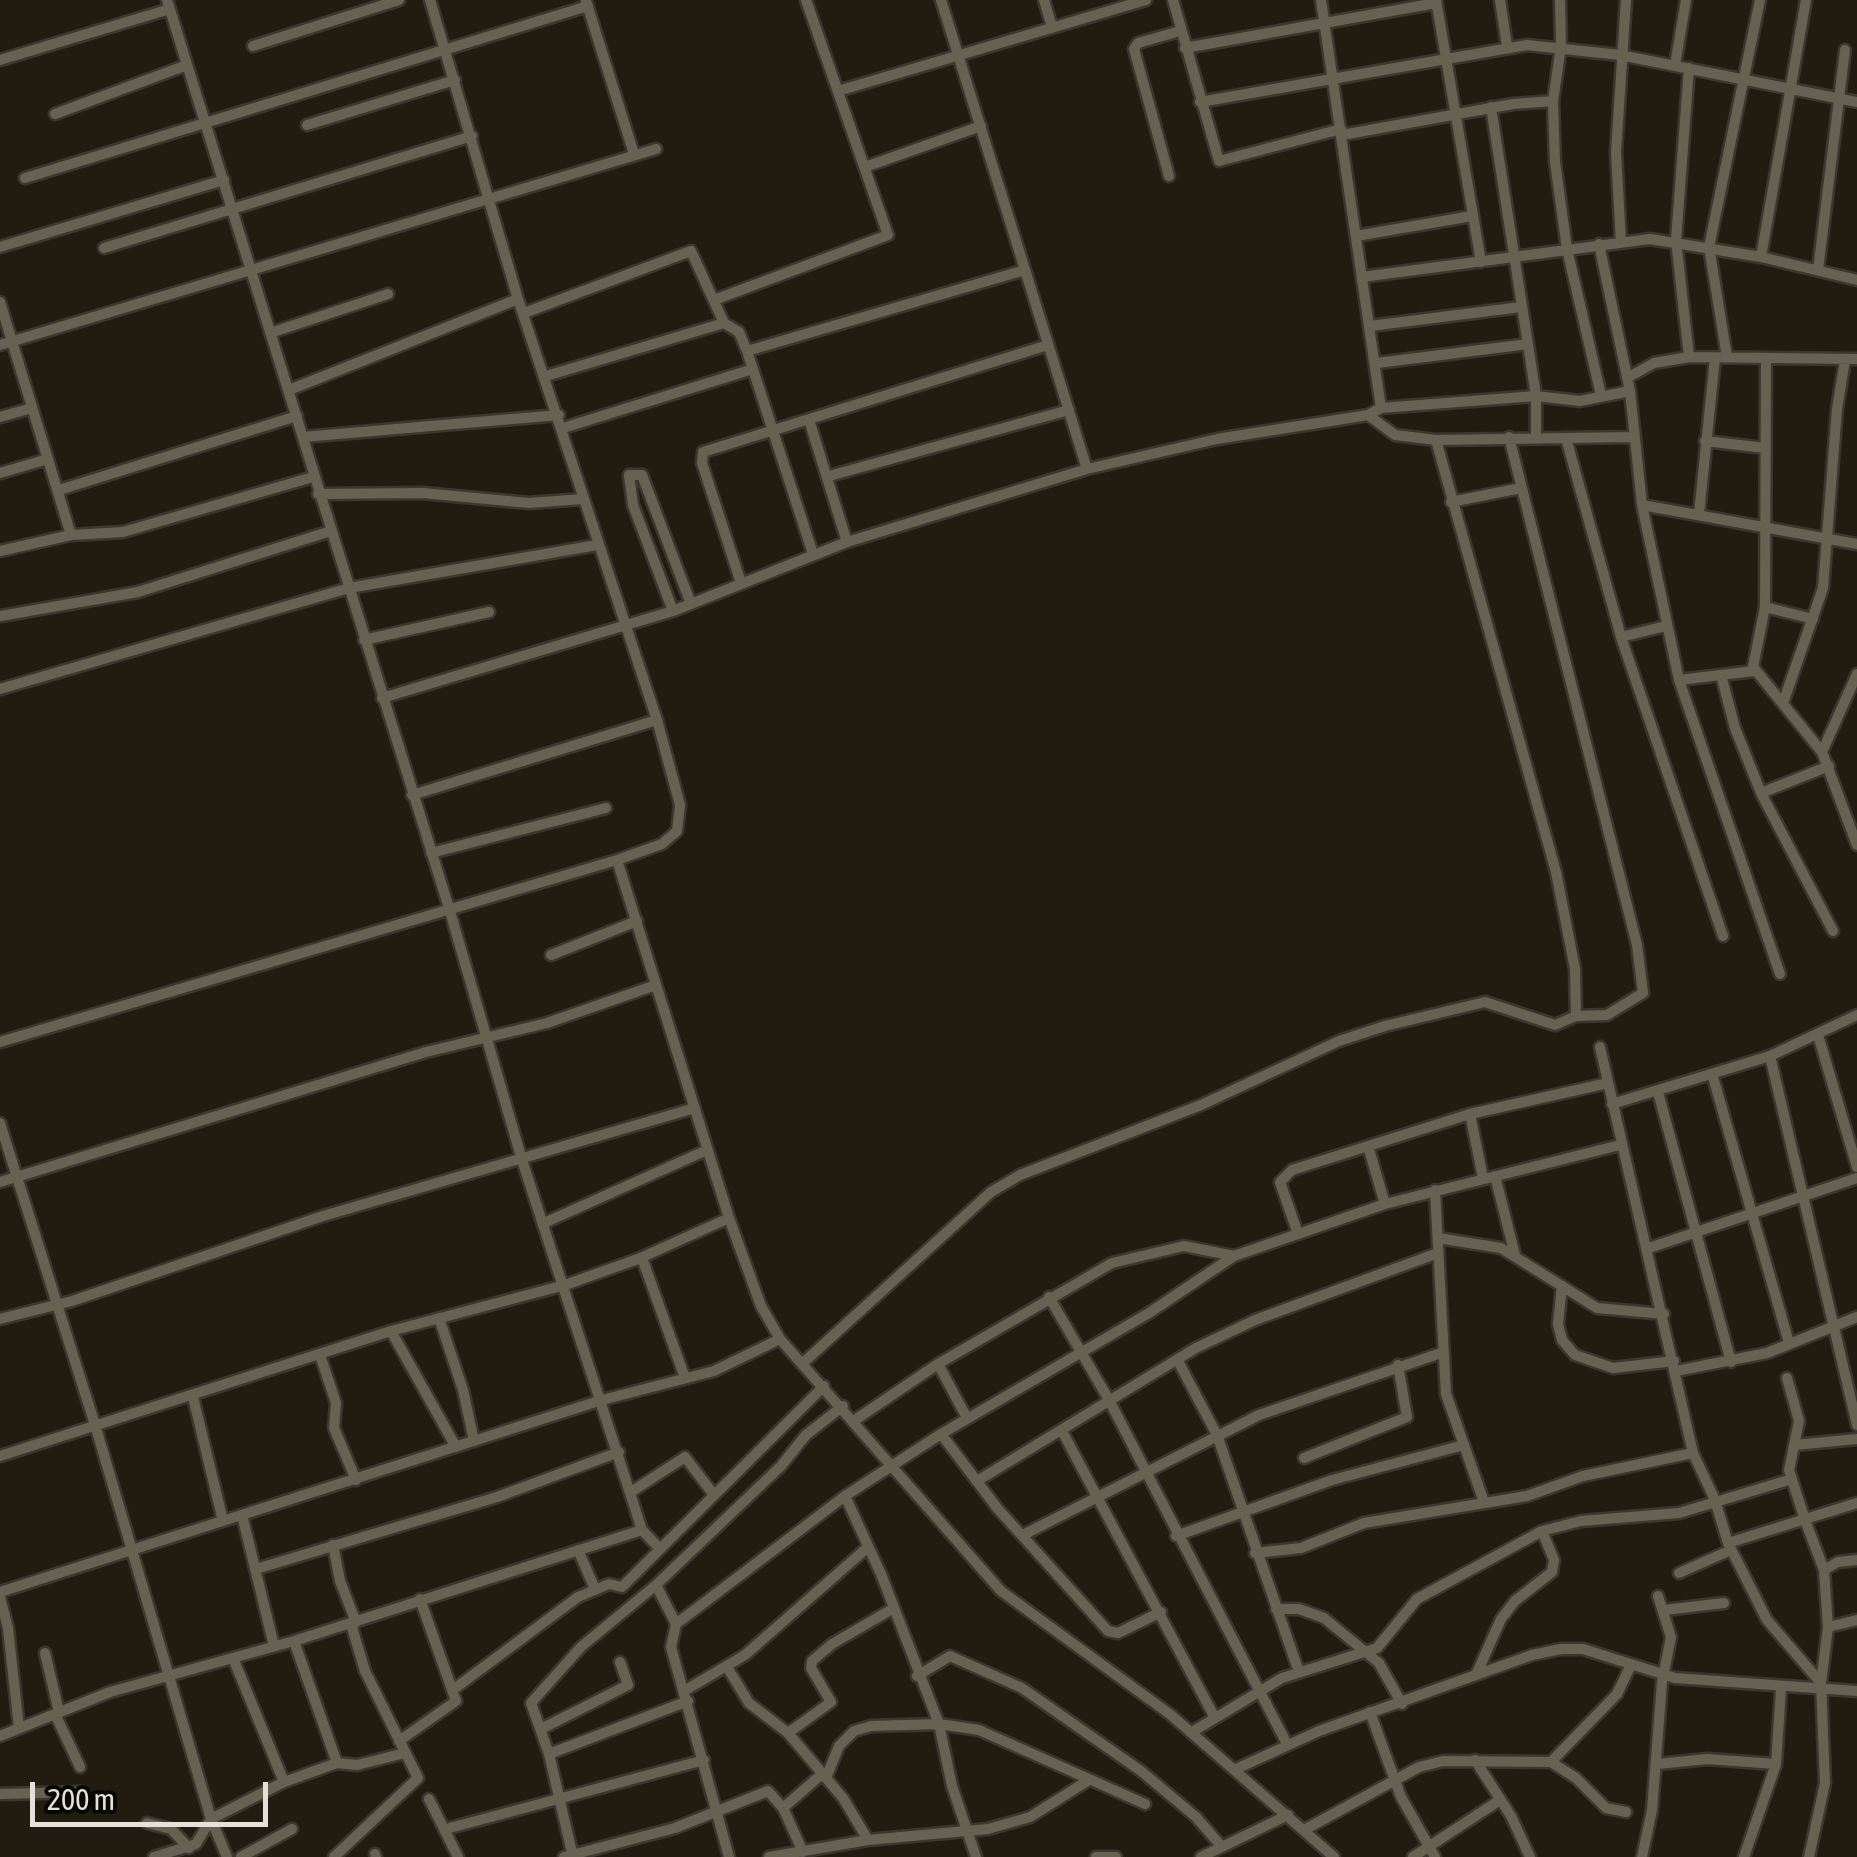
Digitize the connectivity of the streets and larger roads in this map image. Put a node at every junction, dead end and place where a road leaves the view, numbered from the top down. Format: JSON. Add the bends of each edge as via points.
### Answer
{"nodes":[{"id":1,"x":399,"y":0,"type":"edge"},
{"id":2,"x":430,"y":0,"type":"edge"},
{"id":3,"x":806,"y":0,"type":"edge"},
{"id":4,"x":941,"y":0,"type":"edge"},
{"id":5,"x":1044,"y":0,"type":"edge"},
{"id":6,"x":1146,"y":0,"type":"edge"},
{"id":7,"x":1173,"y":0,"type":"edge"},
{"id":8,"x":1321,"y":0,"type":"edge"},
{"id":9,"x":1500,"y":0,"type":"edge"},
{"id":10,"x":1560,"y":0,"type":"edge"},
{"id":11,"x":1626,"y":0,"type":"edge"},
{"id":12,"x":1686,"y":0,"type":"edge"},
{"id":13,"x":1760,"y":0,"type":"edge"},
{"id":14,"x":1806,"y":0,"type":"edge"},
{"id":15,"x":1436,"y":2,"type":"edge"},
{"id":16,"x":587,"y":3,"type":"edge"},
{"id":17,"x":169,"y":4,"type":"edge"},
{"id":18,"x":1113,"y":4,"type":"edge"},
{"id":19,"x":1324,"y":22,"type":"junction"},
{"id":20,"x":1052,"y":26,"type":"junction"},
{"id":21,"x":1180,"y":31,"type":"junction"},
{"id":22,"x":253,"y":46,"type":"dead end"},
{"id":23,"x":1507,"y":46,"type":"junction"},
{"id":24,"x":1561,"y":46,"type":"junction"},
{"id":25,"x":1185,"y":48,"type":"junction"},
{"id":26,"x":446,"y":49,"type":"junction"},
{"id":27,"x":1845,"y":50,"type":"dead end"},
{"id":28,"x":958,"y":53,"type":"junction"},
{"id":29,"x":1620,"y":55,"type":"junction"},
{"id":30,"x":1445,"y":56,"type":"junction"},
{"id":31,"x":0,"y":60,"type":"edge"},
{"id":32,"x":187,"y":64,"type":"junction"},
{"id":33,"x":1674,"y":65,"type":"junction"},
{"id":34,"x":1689,"y":68,"type":"junction"},
{"id":35,"x":1332,"y":79,"type":"junction"},
{"id":36,"x":1742,"y":79,"type":"junction"},
{"id":37,"x":455,"y":80,"type":"junction"},
{"id":38,"x":1793,"y":90,"type":"junction"},
{"id":39,"x":838,"y":91,"type":"junction"},
{"id":40,"x":1838,"y":100,"type":"junction"},
{"id":41,"x":1553,"y":101,"type":"junction"},
{"id":42,"x":1200,"y":102,"type":"junction"},
{"id":43,"x":1857,"y":102,"type":"edge"},
{"id":44,"x":1491,"y":107,"type":"junction"},
{"id":45,"x":55,"y":114,"type":"dead end"},
{"id":46,"x":1454,"y":115,"type":"junction"},
{"id":47,"x":204,"y":122,"type":"junction"},
{"id":48,"x":307,"y":124,"type":"dead end"},
{"id":49,"x":981,"y":126,"type":"junction"},
{"id":50,"x":1341,"y":132,"type":"junction"},
{"id":51,"x":472,"y":136,"type":"junction"},
{"id":52,"x":656,"y":149,"type":"dead end"},
{"id":53,"x":634,"y":154,"type":"junction"},
{"id":54,"x":865,"y":167,"type":"junction"},
{"id":55,"x":1169,"y":176,"type":"dead end"},
{"id":56,"x":25,"y":178,"type":"dead end"},
{"id":57,"x":224,"y":180,"type":"junction"},
{"id":58,"x":490,"y":198,"type":"junction"},
{"id":59,"x":234,"y":210,"type":"junction"},
{"id":60,"x":1472,"y":216,"type":"junction"},
{"id":61,"x":1356,"y":236,"type":"junction"},
{"id":62,"x":1676,"y":240,"type":"junction"},
{"id":63,"x":1599,"y":244,"type":"junction"},
{"id":64,"x":1621,"y":244,"type":"junction"},
{"id":65,"x":0,"y":246,"type":"edge"},
{"id":66,"x":1709,"y":247,"type":"junction"},
{"id":67,"x":104,"y":248,"type":"dead end"},
{"id":68,"x":1567,"y":249,"type":"junction"},
{"id":69,"x":1512,"y":257,"type":"junction"},
{"id":70,"x":1761,"y":257,"type":"junction"},
{"id":71,"x":1480,"y":262,"type":"junction"},
{"id":72,"x":251,"y":268,"type":"junction"},
{"id":73,"x":1025,"y":270,"type":"junction"},
{"id":74,"x":1818,"y":270,"type":"junction"},
{"id":75,"x":1362,"y":277,"type":"junction"},
{"id":76,"x":1857,"y":280,"type":"edge"},
{"id":77,"x":388,"y":294,"type":"dead end"},
{"id":78,"x":518,"y":300,"type":"junction"},
{"id":79,"x":714,"y":300,"type":"junction"},
{"id":80,"x":0,"y":302,"type":"edge"},
{"id":81,"x":1521,"y":307,"type":"junction"},
{"id":82,"x":524,"y":314,"type":"junction"},
{"id":83,"x":724,"y":324,"type":"junction"},
{"id":84,"x":1370,"y":326,"type":"junction"},
{"id":85,"x":270,"y":334,"type":"junction"},
{"id":86,"x":6,"y":343,"type":"edge"},
{"id":87,"x":1528,"y":344,"type":"junction"},
{"id":88,"x":1048,"y":345,"type":"junction"},
{"id":89,"x":747,"y":351,"type":"junction"},
{"id":90,"x":1689,"y":358,"type":"junction"},
{"id":91,"x":1714,"y":358,"type":"junction"},
{"id":92,"x":1727,"y":358,"type":"junction"},
{"id":93,"x":1851,"y":359,"type":"edge"},
{"id":94,"x":1766,"y":360,"type":"junction"},
{"id":95,"x":1377,"y":363,"type":"junction"},
{"id":96,"x":753,"y":369,"type":"junction"},
{"id":97,"x":546,"y":376,"type":"junction"},
{"id":98,"x":1627,"y":378,"type":"junction"},
{"id":99,"x":289,"y":390,"type":"junction"},
{"id":100,"x":1630,"y":391,"type":"junction"},
{"id":101,"x":1536,"y":396,"type":"junction"},
{"id":102,"x":1601,"y":396,"type":"junction"},
{"id":103,"x":32,"y":408,"type":"junction"},
{"id":104,"x":1381,"y":408,"type":"junction"},
{"id":105,"x":1068,"y":410,"type":"junction"},
{"id":106,"x":559,"y":414,"type":"junction"},
{"id":107,"x":1368,"y":415,"type":"junction"},
{"id":108,"x":0,"y":416,"type":"edge"},
{"id":109,"x":297,"y":416,"type":"junction"},
{"id":110,"x":809,"y":420,"type":"junction"},
{"id":111,"x":563,"y":428,"type":"junction"},
{"id":112,"x":775,"y":432,"type":"junction"},
{"id":113,"x":303,"y":436,"type":"junction"},
{"id":114,"x":1509,"y":437,"type":"junction"},
{"id":115,"x":1632,"y":437,"type":"junction"},
{"id":116,"x":1536,"y":438,"type":"junction"},
{"id":117,"x":1566,"y":438,"type":"junction"},
{"id":118,"x":1436,"y":440,"type":"junction"},
{"id":119,"x":1705,"y":441,"type":"junction"},
{"id":120,"x":1764,"y":448,"type":"junction"},
{"id":121,"x":48,"y":459,"type":"junction"},
{"id":122,"x":1088,"y":469,"type":"junction"},
{"id":123,"x":0,"y":473,"type":"edge"},
{"id":124,"x":828,"y":476,"type":"junction"},
{"id":125,"x":312,"y":477,"type":"junction"},
{"id":126,"x":1520,"y":488,"type":"junction"},
{"id":127,"x":59,"y":490,"type":"junction"},
{"id":128,"x":318,"y":494,"type":"junction"},
{"id":129,"x":582,"y":499,"type":"junction"},
{"id":130,"x":1451,"y":502,"type":"junction"},
{"id":131,"x":1642,"y":505,"type":"junction"},
{"id":132,"x":1699,"y":514,"type":"junction"},
{"id":133,"x":1765,"y":525,"type":"junction"},
{"id":134,"x":330,"y":531,"type":"junction"},
{"id":135,"x":71,"y":535,"type":"junction"},
{"id":136,"x":1828,"y":538,"type":"junction"},
{"id":137,"x":847,"y":542,"type":"junction"},
{"id":138,"x":1857,"y":544,"type":"edge"},
{"id":139,"x":597,"y":545,"type":"junction"},
{"id":140,"x":0,"y":552,"type":"edge"},
{"id":141,"x":813,"y":554,"type":"junction"},
{"id":142,"x":741,"y":583,"type":"junction"},
{"id":143,"x":349,"y":588,"type":"junction"},
{"id":144,"x":690,"y":604,"type":"junction"},
{"id":145,"x":1765,"y":608,"type":"junction"},
{"id":146,"x":489,"y":612,"type":"dead end"},
{"id":147,"x":673,"y":612,"type":"junction"},
{"id":148,"x":0,"y":616,"type":"edge"},
{"id":149,"x":1813,"y":619,"type":"junction"},
{"id":150,"x":1666,"y":626,"type":"junction"},
{"id":151,"x":626,"y":627,"type":"junction"},
{"id":152,"x":1621,"y":637,"type":"junction"},
{"id":153,"x":364,"y":640,"type":"junction"},
{"id":154,"x":1754,"y":671,"type":"junction"},
{"id":155,"x":1857,"y":674,"type":"edge"},
{"id":156,"x":1721,"y":675,"type":"junction"},
{"id":157,"x":1679,"y":680,"type":"junction"},
{"id":158,"x":0,"y":688,"type":"edge"},
{"id":159,"x":382,"y":698,"type":"junction"},
{"id":160,"x":1782,"y":703,"type":"junction"},
{"id":161,"x":658,"y":720,"type":"junction"},
{"id":162,"x":1822,"y":752,"type":"junction"},
{"id":163,"x":1829,"y":766,"type":"junction"},
{"id":164,"x":1761,"y":793,"type":"junction"},
{"id":165,"x":412,"y":795,"type":"junction"},
{"id":166,"x":606,"y":808,"type":"dead end"},
{"id":167,"x":1854,"y":826,"type":"edge"},
{"id":168,"x":1857,"y":845,"type":"edge"},
{"id":169,"x":431,"y":853,"type":"junction"},
{"id":170,"x":617,"y":860,"type":"junction"},
{"id":171,"x":449,"y":908,"type":"junction"},
{"id":172,"x":637,"y":921,"type":"junction"},
{"id":173,"x":1833,"y":931,"type":"dead end"},
{"id":174,"x":1723,"y":936,"type":"dead end"},
{"id":175,"x":550,"y":954,"type":"dead end"},
{"id":176,"x":1780,"y":974,"type":"dead end"},
{"id":177,"x":656,"y":984,"type":"junction"},
{"id":178,"x":1857,"y":1015,"type":"edge"},
{"id":179,"x":1576,"y":1016,"type":"junction"},
{"id":180,"x":1818,"y":1035,"type":"junction"},
{"id":181,"x":484,"y":1036,"type":"junction"},
{"id":182,"x":0,"y":1042,"type":"edge"},
{"id":183,"x":1600,"y":1048,"type":"dead end"},
{"id":184,"x":1770,"y":1056,"type":"junction"},
{"id":185,"x":1713,"y":1077,"type":"junction"},
{"id":186,"x":1608,"y":1082,"type":"junction"},
{"id":187,"x":1658,"y":1092,"type":"junction"},
{"id":188,"x":1612,"y":1104,"type":"junction"},
{"id":189,"x":695,"y":1108,"type":"junction"},
{"id":190,"x":1470,"y":1114,"type":"junction"},
{"id":191,"x":0,"y":1122,"type":"edge"},
{"id":192,"x":1620,"y":1145,"type":"junction"},
{"id":193,"x":1368,"y":1146,"type":"junction"},
{"id":194,"x":708,"y":1150,"type":"junction"},
{"id":195,"x":522,"y":1160,"type":"junction"},
{"id":196,"x":1857,"y":1168,"type":"edge"},
{"id":197,"x":16,"y":1177,"type":"junction"},
{"id":198,"x":1489,"y":1177,"type":"junction"},
{"id":199,"x":1857,"y":1178,"type":"edge"},
{"id":200,"x":0,"y":1182,"type":"edge"},
{"id":201,"x":1435,"y":1190,"type":"junction"},
{"id":202,"x":1804,"y":1197,"type":"junction"},
{"id":203,"x":1385,"y":1204,"type":"junction"},
{"id":204,"x":1750,"y":1214,"type":"junction"},
{"id":205,"x":729,"y":1218,"type":"junction"},
{"id":206,"x":544,"y":1223,"type":"junction"},
{"id":207,"x":1297,"y":1232,"type":"junction"},
{"id":208,"x":1695,"y":1232,"type":"junction"},
{"id":209,"x":1438,"y":1238,"type":"junction"},
{"id":210,"x":1649,"y":1248,"type":"junction"},
{"id":211,"x":1438,"y":1253,"type":"junction"},
{"id":212,"x":1515,"y":1255,"type":"junction"},
{"id":213,"x":1234,"y":1256,"type":"junction"},
{"id":214,"x":642,"y":1258,"type":"junction"},
{"id":215,"x":565,"y":1285,"type":"junction"},
{"id":216,"x":1562,"y":1286,"type":"junction"},
{"id":217,"x":1049,"y":1296,"type":"junction"},
{"id":218,"x":55,"y":1304,"type":"junction"},
{"id":219,"x":1664,"y":1314,"type":"junction"},
{"id":220,"x":1857,"y":1317,"type":"edge"},
{"id":221,"x":439,"y":1318,"type":"junction"},
{"id":222,"x":0,"y":1319,"type":"edge"},
{"id":223,"x":1836,"y":1325,"type":"junction"},
{"id":224,"x":391,"y":1331,"type":"junction"},
{"id":225,"x":780,"y":1339,"type":"junction"},
{"id":226,"x":1788,"y":1344,"type":"junction"},
{"id":227,"x":1081,"y":1350,"type":"junction"},
{"id":228,"x":1440,"y":1353,"type":"junction"},
{"id":229,"x":320,"y":1355,"type":"junction"},
{"id":230,"x":1178,"y":1360,"type":"junction"},
{"id":231,"x":1731,"y":1362,"type":"junction"},
{"id":232,"x":804,"y":1364,"type":"junction"},
{"id":233,"x":938,"y":1364,"type":"junction"},
{"id":234,"x":1398,"y":1366,"type":"junction"},
{"id":235,"x":1675,"y":1366,"type":"junction"},
{"id":236,"x":685,"y":1378,"type":"junction"},
{"id":237,"x":1788,"y":1378,"type":"dead end"},
{"id":238,"x":834,"y":1396,"type":"junction"},
{"id":239,"x":193,"y":1397,"type":"junction"},
{"id":240,"x":602,"y":1400,"type":"junction"},
{"id":241,"x":1109,"y":1400,"type":"junction"},
{"id":242,"x":967,"y":1418,"type":"junction"},
{"id":243,"x":855,"y":1420,"type":"junction"},
{"id":244,"x":1857,"y":1425,"type":"edge"},
{"id":245,"x":96,"y":1428,"type":"junction"},
{"id":246,"x":1062,"y":1431,"type":"junction"},
{"id":247,"x":941,"y":1434,"type":"junction"},
{"id":248,"x":1216,"y":1435,"type":"junction"},
{"id":249,"x":1857,"y":1439,"type":"edge"},
{"id":250,"x":474,"y":1440,"type":"junction"},
{"id":251,"x":1464,"y":1445,"type":"junction"},
{"id":252,"x":1795,"y":1446,"type":"junction"},
{"id":253,"x":456,"y":1447,"type":"junction"},
{"id":254,"x":619,"y":1452,"type":"junction"},
{"id":255,"x":1692,"y":1453,"type":"junction"},
{"id":256,"x":0,"y":1456,"type":"edge"},
{"id":257,"x":1304,"y":1458,"type":"dead end"},
{"id":258,"x":892,"y":1466,"type":"junction"},
{"id":259,"x":1144,"y":1471,"type":"junction"},
{"id":260,"x":1792,"y":1478,"type":"junction"},
{"id":261,"x":356,"y":1480,"type":"junction"},
{"id":262,"x":977,"y":1482,"type":"junction"},
{"id":263,"x":631,"y":1492,"type":"junction"},
{"id":264,"x":714,"y":1494,"type":"junction"},
{"id":265,"x":1100,"y":1494,"type":"junction"},
{"id":266,"x":845,"y":1496,"type":"junction"},
{"id":267,"x":1715,"y":1500,"type":"junction"},
{"id":268,"x":1484,"y":1502,"type":"junction"},
{"id":269,"x":1857,"y":1503,"type":"edge"},
{"id":270,"x":1241,"y":1510,"type":"junction"},
{"id":271,"x":242,"y":1515,"type":"junction"},
{"id":272,"x":1804,"y":1520,"type":"junction"},
{"id":273,"x":223,"y":1521,"type":"junction"},
{"id":274,"x":642,"y":1530,"type":"junction"},
{"id":275,"x":1542,"y":1531,"type":"junction"},
{"id":276,"x":1023,"y":1535,"type":"junction"},
{"id":277,"x":1176,"y":1536,"type":"junction"},
{"id":278,"x":334,"y":1545,"type":"junction"},
{"id":279,"x":1730,"y":1546,"type":"junction"},
{"id":280,"x":868,"y":1547,"type":"junction"},
{"id":281,"x":660,"y":1549,"type":"junction"},
{"id":282,"x":131,"y":1550,"type":"junction"},
{"id":283,"x":578,"y":1550,"type":"junction"},
{"id":284,"x":1255,"y":1553,"type":"junction"},
{"id":285,"x":1857,"y":1560,"type":"edge"},
{"id":286,"x":256,"y":1569,"type":"junction"},
{"id":287,"x":1824,"y":1570,"type":"junction"},
{"id":288,"x":1679,"y":1574,"type":"dead end"},
{"id":289,"x":656,"y":1585,"type":"junction"},
{"id":290,"x":595,"y":1589,"type":"junction"},
{"id":291,"x":0,"y":1595,"type":"edge"},
{"id":292,"x":1658,"y":1596,"type":"dead end"},
{"id":293,"x":420,"y":1599,"type":"junction"},
{"id":294,"x":1724,"y":1603,"type":"dead end"},
{"id":295,"x":894,"y":1608,"type":"junction"},
{"id":296,"x":1276,"y":1608,"type":"junction"},
{"id":297,"x":1664,"y":1610,"type":"junction"},
{"id":298,"x":1160,"y":1612,"type":"junction"},
{"id":299,"x":1857,"y":1620,"type":"edge"},
{"id":300,"x":353,"y":1622,"type":"junction"},
{"id":301,"x":676,"y":1624,"type":"junction"},
{"id":302,"x":1828,"y":1627,"type":"junction"},
{"id":303,"x":294,"y":1641,"type":"junction"},
{"id":304,"x":274,"y":1646,"type":"junction"},
{"id":305,"x":45,"y":1653,"type":"dead end"},
{"id":306,"x":1365,"y":1653,"type":"junction"},
{"id":307,"x":233,"y":1658,"type":"junction"},
{"id":308,"x":620,"y":1662,"type":"dead end"},
{"id":309,"x":1631,"y":1665,"type":"junction"},
{"id":310,"x":727,"y":1667,"type":"junction"},
{"id":311,"x":1299,"y":1672,"type":"junction"},
{"id":312,"x":1476,"y":1675,"type":"junction"},
{"id":313,"x":917,"y":1676,"type":"junction"},
{"id":314,"x":1663,"y":1676,"type":"junction"},
{"id":315,"x":169,"y":1677,"type":"junction"},
{"id":316,"x":1821,"y":1688,"type":"junction"},
{"id":317,"x":1780,"y":1689,"type":"junction"},
{"id":318,"x":454,"y":1690,"type":"junction"},
{"id":319,"x":1857,"y":1691,"type":"edge"},
{"id":320,"x":1258,"y":1692,"type":"junction"},
{"id":321,"x":686,"y":1696,"type":"junction"},
{"id":322,"x":1402,"y":1704,"type":"junction"},
{"id":323,"x":1370,"y":1712,"type":"junction"},
{"id":324,"x":57,"y":1713,"type":"junction"},
{"id":325,"x":1216,"y":1718,"type":"junction"},
{"id":326,"x":938,"y":1724,"type":"junction"},
{"id":327,"x":19,"y":1728,"type":"junction"},
{"id":328,"x":541,"y":1729,"type":"junction"},
{"id":329,"x":1192,"y":1732,"type":"junction"},
{"id":330,"x":788,"y":1734,"type":"junction"},
{"id":331,"x":0,"y":1736,"type":"edge"},
{"id":332,"x":399,"y":1741,"type":"junction"},
{"id":333,"x":1287,"y":1744,"type":"junction"},
{"id":334,"x":405,"y":1753,"type":"junction"},
{"id":335,"x":549,"y":1754,"type":"junction"},
{"id":336,"x":704,"y":1760,"type":"junction"},
{"id":337,"x":1474,"y":1760,"type":"junction"},
{"id":338,"x":1550,"y":1762,"type":"junction"},
{"id":339,"x":337,"y":1763,"type":"junction"},
{"id":340,"x":1658,"y":1764,"type":"junction"},
{"id":341,"x":1776,"y":1764,"type":"junction"},
{"id":342,"x":80,"y":1767,"type":"dead end"},
{"id":343,"x":1236,"y":1770,"type":"junction"},
{"id":344,"x":824,"y":1776,"type":"junction"},
{"id":345,"x":1089,"y":1780,"type":"junction"},
{"id":346,"x":1394,"y":1781,"type":"junction"},
{"id":347,"x":284,"y":1782,"type":"junction"},
{"id":348,"x":81,"y":1792,"type":"dead end"},
{"id":349,"x":0,"y":1794,"type":"edge"},
{"id":350,"x":561,"y":1798,"type":"junction"},
{"id":351,"x":429,"y":1799,"type":"dead end"},
{"id":352,"x":1500,"y":1800,"type":"junction"},
{"id":353,"x":1145,"y":1804,"type":"dead end"},
{"id":354,"x":783,"y":1808,"type":"junction"},
{"id":355,"x":1626,"y":1812,"type":"dead end"},
{"id":356,"x":718,"y":1814,"type":"junction"},
{"id":357,"x":1288,"y":1816,"type":"junction"},
{"id":358,"x":211,"y":1819,"type":"junction"},
{"id":359,"x":146,"y":1823,"type":"dead end"},
{"id":360,"x":446,"y":1829,"type":"junction"},
{"id":361,"x":292,"y":1830,"type":"dead end"},
{"id":362,"x":1304,"y":1830,"type":"junction"},
{"id":363,"x":970,"y":1833,"type":"junction"},
{"id":364,"x":868,"y":1840,"type":"junction"},
{"id":365,"x":1222,"y":1847,"type":"junction"},
{"id":366,"x":188,"y":1848,"type":"junction"},
{"id":367,"x":804,"y":1852,"type":"junction"},
{"id":368,"x":1431,"y":1853,"type":"edge"},
{"id":369,"x":569,"y":1856,"type":"edge"},
{"id":370,"x":1528,"y":1856,"type":"edge"},
{"id":371,"x":154,"y":1857,"type":"edge"},
{"id":372,"x":227,"y":1857,"type":"edge"},
{"id":373,"x":241,"y":1857,"type":"edge"},
{"id":374,"x":334,"y":1857,"type":"edge"},
{"id":375,"x":458,"y":1857,"type":"edge"},
{"id":376,"x":729,"y":1857,"type":"edge"},
{"id":377,"x":769,"y":1857,"type":"edge"},
{"id":378,"x":976,"y":1857,"type":"edge"},
{"id":379,"x":1096,"y":1857,"type":"edge"},
{"id":380,"x":1116,"y":1857,"type":"edge"},
{"id":381,"x":1202,"y":1857,"type":"edge"},
{"id":382,"x":1334,"y":1857,"type":"edge"},
{"id":383,"x":1413,"y":1857,"type":"edge"},
{"id":384,"x":1642,"y":1857,"type":"edge"},
{"id":385,"x":1744,"y":1857,"type":"edge"},
{"id":386,"x":1809,"y":1857,"type":"edge"}],
"edges":[{"from":1,"to":22,"type":"street"},
{"from":2,"to":26,"type":"street"},
{"from":3,"to":39,"type":"street"},
{"from":4,"to":28,"type":"street"},
{"from":5,"to":20,"type":"street"},
{"from":6,"to":18,"type":"street"},
{"from":7,"to":21,"type":"street"},
{"from":8,"to":19,"type":"street"},
{"from":9,"to":23,"type":"street"},
{"from":10,"to":24,"type":"street"},
{"from":11,"to":29,"type":"street"},
{"from":12,"to":33,"type":"street"},
{"from":13,"to":36,"type":"street"},
{"from":14,"to":38,"type":"street"},
{"from":15,"to":19,"type":"street"},
{"from":15,"to":30,"type":"street"},
{"from":16,"to":26,"type":"street"},
{"from":16,"to":53,"type":"street"},
{"from":17,"to":31,"type":"street"},
{"from":17,"to":32,"type":"street"},
{"from":18,"to":20,"type":"street"},
{"from":19,"to":25,"type":"street"},
{"from":19,"to":35,"type":"street"},
{"from":20,"to":28,"type":"street"},
{"from":21,"to":25,"type":"street"},
{"from":21,"to":55,"type":"street","via":[[1138,42],[1134,49]]},
{"from":23,"to":24,"type":"street"},
{"from":23,"to":30,"type":"street"},
{"from":24,"to":29,"type":"street"},
{"from":24,"to":41,"type":"street"},
{"from":25,"to":42,"type":"street"},
{"from":26,"to":37,"type":"street"},
{"from":26,"to":47,"type":"street"},
{"from":27,"to":40,"type":"street"},
{"from":28,"to":39,"type":"street"},
{"from":28,"to":49,"type":"street"},
{"from":29,"to":33,"type":"street"},
{"from":29,"to":64,"type":"street"},
{"from":30,"to":35,"type":"street"},
{"from":30,"to":46,"type":"street"},
{"from":32,"to":45,"type":"street"},
{"from":32,"to":47,"type":"street"},
{"from":33,"to":34,"type":"street"},
{"from":34,"to":36,"type":"street"},
{"from":34,"to":62,"type":"street"},
{"from":35,"to":42,"type":"street"},
{"from":35,"to":50,"type":"street"},
{"from":36,"to":38,"type":"street"},
{"from":36,"to":66,"type":"street"},
{"from":37,"to":48,"type":"street"},
{"from":37,"to":51,"type":"street"},
{"from":38,"to":40,"type":"street"},
{"from":38,"to":70,"type":"street"},
{"from":39,"to":54,"type":"street"},
{"from":40,"to":43,"type":"street"},
{"from":40,"to":74,"type":"street"},
{"from":41,"to":44,"type":"street"},
{"from":41,"to":68,"type":"street"},
{"from":42,"to":50,"type":"street","via":[[1222,162]]},
{"from":44,"to":46,"type":"street"},
{"from":44,"to":69,"type":"street"},
{"from":46,"to":50,"type":"street"},
{"from":46,"to":60,"type":"street"},
{"from":47,"to":56,"type":"street"},
{"from":47,"to":57,"type":"street"},
{"from":49,"to":54,"type":"street"},
{"from":49,"to":73,"type":"street"},
{"from":50,"to":61,"type":"street"},
{"from":51,"to":58,"type":"street"},
{"from":51,"to":59,"type":"street"},
{"from":52,"to":53,"type":"street"},
{"from":53,"to":58,"type":"street"},
{"from":54,"to":79,"type":"street","via":[[886,238]]},
{"from":57,"to":59,"type":"street"},
{"from":57,"to":65,"type":"street"},
{"from":58,"to":72,"type":"street"},
{"from":58,"to":78,"type":"street"},
{"from":59,"to":67,"type":"street"},
{"from":59,"to":72,"type":"street"},
{"from":60,"to":61,"type":"street"},
{"from":60,"to":71,"type":"street"},
{"from":61,"to":75,"type":"street"},
{"from":62,"to":64,"type":"street"},
{"from":62,"to":66,"type":"street"},
{"from":62,"to":90,"type":"street"},
{"from":63,"to":64,"type":"street"},
{"from":63,"to":68,"type":"street"},
{"from":63,"to":98,"type":"street"},
{"from":66,"to":70,"type":"street"},
{"from":66,"to":92,"type":"street"},
{"from":68,"to":69,"type":"street"},
{"from":68,"to":102,"type":"street"},
{"from":69,"to":71,"type":"street"},
{"from":69,"to":81,"type":"street"},
{"from":70,"to":74,"type":"street"},
{"from":71,"to":75,"type":"street"},
{"from":72,"to":85,"type":"street"},
{"from":72,"to":86,"type":"street"},
{"from":73,"to":88,"type":"street"},
{"from":73,"to":89,"type":"street"},
{"from":74,"to":76,"type":"street"},
{"from":75,"to":84,"type":"street"},
{"from":77,"to":85,"type":"street"},
{"from":78,"to":82,"type":"street"},
{"from":78,"to":99,"type":"street"},
{"from":79,"to":82,"type":"street","via":[[687,249]]},
{"from":79,"to":83,"type":"street"},
{"from":80,"to":86,"type":"street"},
{"from":81,"to":84,"type":"street"},
{"from":81,"to":87,"type":"street"},
{"from":82,"to":97,"type":"street"},
{"from":83,"to":89,"type":"street","via":[[739,332]]},
{"from":83,"to":97,"type":"street"},
{"from":84,"to":95,"type":"street"},
{"from":85,"to":99,"type":"street"},
{"from":86,"to":103,"type":"street"},
{"from":87,"to":95,"type":"street"},
{"from":87,"to":101,"type":"street"},
{"from":88,"to":105,"type":"street"},
{"from":88,"to":110,"type":"street"},
{"from":89,"to":96,"type":"street"},
{"from":90,"to":91,"type":"street"},
{"from":90,"to":98,"type":"street","via":[[1654,363]]},
{"from":91,"to":92,"type":"street"},
{"from":91,"to":119,"type":"street"},
{"from":92,"to":94,"type":"street"},
{"from":93,"to":94,"type":"street"},
{"from":93,"to":136,"type":"street","via":[[1837,409]]},
{"from":94,"to":120,"type":"street"},
{"from":95,"to":104,"type":"street"},
{"from":96,"to":111,"type":"street"},
{"from":96,"to":112,"type":"street"},
{"from":97,"to":106,"type":"street"},
{"from":98,"to":100,"type":"street"},
{"from":99,"to":109,"type":"street"},
{"from":100,"to":102,"type":"street"},
{"from":100,"to":115,"type":"street"},
{"from":101,"to":102,"type":"street"},
{"from":101,"to":104,"type":"street"},
{"from":101,"to":116,"type":"street"},
{"from":103,"to":108,"type":"street"},
{"from":103,"to":121,"type":"street"},
{"from":104,"to":107,"type":"street"},
{"from":105,"to":122,"type":"street"},
{"from":105,"to":124,"type":"street"},
{"from":106,"to":111,"type":"street"},
{"from":106,"to":113,"type":"street"},
{"from":107,"to":118,"type":"street","via":[[1395,435]]},
{"from":107,"to":122,"type":"street"},
{"from":109,"to":113,"type":"street"},
{"from":109,"to":127,"type":"street"},
{"from":110,"to":112,"type":"street"},
{"from":110,"to":124,"type":"street"},
{"from":111,"to":129,"type":"street"},
{"from":112,"to":141,"type":"street"},
{"from":112,"to":142,"type":"street","via":[[702,456]]},
{"from":113,"to":125,"type":"street"},
{"from":114,"to":116,"type":"street"},
{"from":114,"to":118,"type":"street"},
{"from":114,"to":126,"type":"street"},
{"from":115,"to":117,"type":"street"},
{"from":115,"to":131,"type":"street"},
{"from":116,"to":117,"type":"street"},
{"from":117,"to":152,"type":"street"},
{"from":118,"to":130,"type":"street"},
{"from":119,"to":120,"type":"street"},
{"from":119,"to":132,"type":"street"},
{"from":120,"to":133,"type":"street"},
{"from":121,"to":123,"type":"street"},
{"from":121,"to":127,"type":"street"},
{"from":122,"to":137,"type":"street"},
{"from":124,"to":137,"type":"street"},
{"from":125,"to":128,"type":"street"},
{"from":125,"to":135,"type":"street","via":[[136,529]]},
{"from":126,"to":130,"type":"street"},
{"from":126,"to":179,"type":"street","via":[[1644,976],[1643,993],[1625,1007]]},
{"from":127,"to":135,"type":"street"},
{"from":128,"to":129,"type":"street","via":[[423,493],[528,503]]},
{"from":128,"to":134,"type":"street"},
{"from":129,"to":139,"type":"street"},
{"from":130,"to":179,"type":"street","via":[[1556,872],[1575,969]]},
{"from":131,"to":132,"type":"street"},
{"from":131,"to":150,"type":"street"},
{"from":132,"to":133,"type":"street"},
{"from":133,"to":136,"type":"street"},
{"from":133,"to":145,"type":"street"},
{"from":134,"to":143,"type":"street"},
{"from":134,"to":148,"type":"street","via":[[138,592]]},
{"from":135,"to":140,"type":"street"},
{"from":136,"to":138,"type":"street"},
{"from":136,"to":149,"type":"street","via":[[1824,588]]},
{"from":137,"to":141,"type":"street"},
{"from":139,"to":143,"type":"street"},
{"from":139,"to":151,"type":"street"},
{"from":141,"to":142,"type":"street"},
{"from":142,"to":144,"type":"street"},
{"from":143,"to":153,"type":"street"},
{"from":143,"to":158,"type":"street"},
{"from":144,"to":147,"type":"street"},
{"from":144,"to":147,"type":"street","via":[[642,475],[629,475],[633,505]]},
{"from":145,"to":149,"type":"street"},
{"from":145,"to":154,"type":"street"},
{"from":146,"to":153,"type":"street"},
{"from":147,"to":151,"type":"street"},
{"from":149,"to":160,"type":"street"},
{"from":150,"to":152,"type":"street"},
{"from":150,"to":157,"type":"street"},
{"from":151,"to":159,"type":"street"},
{"from":151,"to":161,"type":"street"},
{"from":152,"to":174,"type":"street"},
{"from":153,"to":159,"type":"street"},
{"from":154,"to":156,"type":"street"},
{"from":154,"to":160,"type":"street"},
{"from":155,"to":162,"type":"street"},
{"from":156,"to":157,"type":"street"},
{"from":156,"to":164,"type":"street"},
{"from":157,"to":176,"type":"street"},
{"from":159,"to":165,"type":"street"},
{"from":160,"to":162,"type":"street"},
{"from":161,"to":165,"type":"street"},
{"from":161,"to":170,"type":"street","via":[[680,822],[662,844]]},
{"from":162,"to":163,"type":"street"},
{"from":163,"to":164,"type":"street"},
{"from":163,"to":167,"type":"street"},
{"from":164,"to":173,"type":"street"},
{"from":165,"to":169,"type":"street"},
{"from":166,"to":169,"type":"street"},
{"from":167,"to":168,"type":"street"},
{"from":169,"to":171,"type":"street"},
{"from":170,"to":171,"type":"street"},
{"from":170,"to":172,"type":"street"},
{"from":171,"to":181,"type":"street"},
{"from":171,"to":182,"type":"street"},
{"from":172,"to":175,"type":"street"},
{"from":172,"to":177,"type":"street"},
{"from":177,"to":181,"type":"street","via":[[546,1023]]},
{"from":177,"to":189,"type":"street"},
{"from":178,"to":180,"type":"street"},
{"from":179,"to":232,"type":"street","via":[[1545,1024],[1499,1003],[1452,1006],[1339,1040],[1200,1105],[1020,1175],[991,1192]]},
{"from":180,"to":184,"type":"street"},
{"from":180,"to":196,"type":"street"},
{"from":181,"to":195,"type":"street"},
{"from":181,"to":197,"type":"street"},
{"from":183,"to":186,"type":"street"},
{"from":184,"to":185,"type":"street"},
{"from":184,"to":202,"type":"street"},
{"from":185,"to":187,"type":"street"},
{"from":185,"to":204,"type":"street"},
{"from":186,"to":188,"type":"street"},
{"from":186,"to":190,"type":"street"},
{"from":187,"to":188,"type":"street"},
{"from":187,"to":208,"type":"street"},
{"from":188,"to":192,"type":"street"},
{"from":189,"to":194,"type":"street"},
{"from":189,"to":195,"type":"street"},
{"from":190,"to":193,"type":"street"},
{"from":190,"to":198,"type":"street"},
{"from":191,"to":197,"type":"street"},
{"from":192,"to":198,"type":"street"},
{"from":192,"to":210,"type":"street"},
{"from":193,"to":203,"type":"street"},
{"from":193,"to":207,"type":"street","via":[[1283,1175],[1282,1192]]},
{"from":194,"to":205,"type":"street"},
{"from":194,"to":206,"type":"street"},
{"from":195,"to":206,"type":"street"},
{"from":195,"to":218,"type":"street","via":[[323,1216]]},
{"from":197,"to":200,"type":"street"},
{"from":197,"to":218,"type":"street"},
{"from":198,"to":201,"type":"street"},
{"from":198,"to":212,"type":"street"},
{"from":199,"to":202,"type":"street"},
{"from":201,"to":203,"type":"street"},
{"from":201,"to":209,"type":"street"},
{"from":202,"to":204,"type":"street"},
{"from":202,"to":223,"type":"street"},
{"from":203,"to":207,"type":"street"},
{"from":204,"to":208,"type":"street"},
{"from":204,"to":226,"type":"street"},
{"from":205,"to":214,"type":"street"},
{"from":205,"to":225,"type":"street"},
{"from":206,"to":215,"type":"street"},
{"from":207,"to":213,"type":"street"},
{"from":208,"to":210,"type":"street"},
{"from":208,"to":231,"type":"street"},
{"from":209,"to":211,"type":"street"},
{"from":209,"to":212,"type":"street"},
{"from":210,"to":219,"type":"street"},
{"from":211,"to":228,"type":"street"},
{"from":211,"to":230,"type":"street","via":[[1255,1320]]},
{"from":212,"to":216,"type":"street"},
{"from":213,"to":217,"type":"street","via":[[1184,1246],[1142,1252]]},
{"from":213,"to":227,"type":"street"},
{"from":214,"to":215,"type":"street"},
{"from":214,"to":236,"type":"street"},
{"from":215,"to":221,"type":"street"},
{"from":215,"to":240,"type":"street"},
{"from":216,"to":219,"type":"street","via":[[1598,1308]]},
{"from":216,"to":235,"type":"street","via":[[1562,1340],[1581,1360],[1613,1368]]},
{"from":217,"to":227,"type":"street"},
{"from":217,"to":233,"type":"street"},
{"from":218,"to":222,"type":"street"},
{"from":218,"to":245,"type":"street"},
{"from":219,"to":235,"type":"street"},
{"from":220,"to":223,"type":"street"},
{"from":221,"to":224,"type":"street"},
{"from":221,"to":250,"type":"street"},
{"from":223,"to":226,"type":"street"},
{"from":223,"to":244,"type":"street"},
{"from":224,"to":229,"type":"street"},
{"from":224,"to":253,"type":"street"},
{"from":225,"to":232,"type":"street"},
{"from":225,"to":236,"type":"street"},
{"from":226,"to":231,"type":"street"},
{"from":227,"to":241,"type":"street"},
{"from":227,"to":242,"type":"street"},
{"from":228,"to":234,"type":"street"},
{"from":228,"to":251,"type":"street"},
{"from":229,"to":239,"type":"street"},
{"from":229,"to":261,"type":"street","via":[[336,1403],[335,1430]]},
{"from":230,"to":241,"type":"street"},
{"from":230,"to":248,"type":"street"},
{"from":231,"to":235,"type":"street"},
{"from":232,"to":238,"type":"street"},
{"from":233,"to":242,"type":"street"},
{"from":233,"to":243,"type":"street"},
{"from":234,"to":248,"type":"street"},
{"from":234,"to":257,"type":"street","via":[[1407,1417]]},
{"from":235,"to":255,"type":"street"},
{"from":236,"to":240,"type":"street"},
{"from":237,"to":252,"type":"street","via":[[1798,1414]]},
{"from":238,"to":243,"type":"street"},
{"from":238,"to":264,"type":"street"},
{"from":238,"to":289,"type":"street","via":[[781,1466]]},
{"from":239,"to":245,"type":"street"},
{"from":239,"to":273,"type":"street"},
{"from":240,"to":250,"type":"street"},
{"from":240,"to":254,"type":"street"},
{"from":241,"to":246,"type":"street"},
{"from":241,"to":259,"type":"street"},
{"from":242,"to":247,"type":"street"},
{"from":243,"to":258,"type":"street"},
{"from":245,"to":256,"type":"street"},
{"from":245,"to":282,"type":"street"},
{"from":246,"to":262,"type":"street"},
{"from":246,"to":265,"type":"street"},
{"from":247,"to":258,"type":"street"},
{"from":247,"to":262,"type":"street"},
{"from":248,"to":259,"type":"street"},
{"from":248,"to":270,"type":"street"},
{"from":249,"to":252,"type":"street"},
{"from":250,"to":253,"type":"street"},
{"from":251,"to":268,"type":"street"},
{"from":251,"to":270,"type":"street"},
{"from":252,"to":260,"type":"street"},
{"from":253,"to":261,"type":"street"},
{"from":254,"to":263,"type":"street"},
{"from":254,"to":278,"type":"street"},
{"from":255,"to":267,"type":"street"},
{"from":255,"to":268,"type":"street"},
{"from":258,"to":266,"type":"street"},
{"from":258,"to":329,"type":"street","via":[[1002,1591]]},
{"from":259,"to":265,"type":"street"},
{"from":259,"to":277,"type":"street"},
{"from":260,"to":267,"type":"street"},
{"from":260,"to":272,"type":"street"},
{"from":261,"to":271,"type":"street"},
{"from":262,"to":276,"type":"street"},
{"from":263,"to":264,"type":"street","via":[[685,1457]]},
{"from":263,"to":274,"type":"street"},
{"from":264,"to":281,"type":"street"},
{"from":265,"to":276,"type":"street"},
{"from":265,"to":298,"type":"street"},
{"from":266,"to":280,"type":"street"},
{"from":266,"to":301,"type":"street"},
{"from":267,"to":275,"type":"street","via":[[1679,1513]]},
{"from":267,"to":279,"type":"street"},
{"from":268,"to":284,"type":"street","via":[[1364,1524],[1301,1548]]},
{"from":269,"to":272,"type":"street"},
{"from":270,"to":277,"type":"street"},
{"from":270,"to":284,"type":"street"},
{"from":271,"to":273,"type":"street"},
{"from":271,"to":286,"type":"street"},
{"from":272,"to":279,"type":"street"},
{"from":272,"to":287,"type":"street"},
{"from":273,"to":282,"type":"street"},
{"from":274,"to":281,"type":"street"},
{"from":274,"to":283,"type":"street"},
{"from":275,"to":306,"type":"street","via":[[1417,1598],[1383,1642]]},
{"from":275,"to":312,"type":"street","via":[[1552,1572],[1501,1619]]},
{"from":276,"to":298,"type":"street","via":[[1113,1634]]},
{"from":277,"to":320,"type":"street"},
{"from":278,"to":286,"type":"street"},
{"from":278,"to":300,"type":"street"},
{"from":279,"to":288,"type":"street"},
{"from":279,"to":316,"type":"street","via":[[1766,1620]]},
{"from":280,"to":295,"type":"street"},
{"from":280,"to":310,"type":"street"},
{"from":281,"to":290,"type":"street","via":[[622,1588]]},
{"from":282,"to":291,"type":"street"},
{"from":282,"to":315,"type":"street"},
{"from":283,"to":290,"type":"street"},
{"from":283,"to":293,"type":"street"},
{"from":284,"to":296,"type":"street"},
{"from":285,"to":287,"type":"street"},
{"from":286,"to":304,"type":"street"},
{"from":287,"to":302,"type":"street"},
{"from":289,"to":301,"type":"street"},
{"from":289,"to":328,"type":"street","via":[[582,1646],[530,1703]]},
{"from":290,"to":318,"type":"street"},
{"from":291,"to":327,"type":"street"},
{"from":292,"to":297,"type":"street"},
{"from":293,"to":300,"type":"street"},
{"from":293,"to":318,"type":"street"},
{"from":294,"to":297,"type":"street"},
{"from":295,"to":313,"type":"street"},
{"from":295,"to":330,"type":"street","via":[[812,1662],[831,1702]]},
{"from":296,"to":306,"type":"street","via":[[1324,1618]]},
{"from":296,"to":311,"type":"street"},
{"from":297,"to":314,"type":"street","via":[[1671,1637]]},
{"from":298,"to":325,"type":"street"},
{"from":299,"to":302,"type":"street"},
{"from":300,"to":303,"type":"street"},
{"from":300,"to":332,"type":"street","via":[[365,1671]]},
{"from":301,"to":321,"type":"street","via":[[671,1647]]},
{"from":302,"to":316,"type":"street"},
{"from":303,"to":304,"type":"street"},
{"from":303,"to":339,"type":"street"},
{"from":304,"to":307,"type":"street"},
{"from":305,"to":324,"type":"street"},
{"from":306,"to":311,"type":"street"},
{"from":306,"to":322,"type":"street","via":[[1387,1674]]},
{"from":307,"to":315,"type":"street"},
{"from":307,"to":347,"type":"street"},
{"from":308,"to":328,"type":"street","via":[[628,1685]]},
{"from":309,"to":312,"type":"street","via":[[1561,1649]]},
{"from":309,"to":314,"type":"street"},
{"from":309,"to":338,"type":"street","via":[[1617,1694]]},
{"from":310,"to":321,"type":"street"},
{"from":310,"to":330,"type":"street","via":[[749,1703]]},
{"from":311,"to":320,"type":"street"},
{"from":312,"to":322,"type":"street"},
{"from":313,"to":326,"type":"street"},
{"from":313,"to":365,"type":"street","via":[[950,1656],[1022,1688],[1162,1788]]},
{"from":314,"to":317,"type":"street"},
{"from":314,"to":340,"type":"street"},
{"from":315,"to":324,"type":"street"},
{"from":315,"to":358,"type":"street"},
{"from":316,"to":317,"type":"street"},
{"from":316,"to":319,"type":"street"},
{"from":316,"to":386,"type":"street","via":[[1825,1784]]},
{"from":317,"to":341,"type":"street"},
{"from":318,"to":332,"type":"street","via":[[455,1702]]},
{"from":320,"to":325,"type":"street"},
{"from":320,"to":333,"type":"street"},
{"from":321,"to":335,"type":"street"},
{"from":321,"to":336,"type":"street"},
{"from":322,"to":323,"type":"street"},
{"from":323,"to":333,"type":"street"},
{"from":323,"to":346,"type":"street"},
{"from":324,"to":327,"type":"street"},
{"from":324,"to":342,"type":"street"},
{"from":325,"to":329,"type":"street"},
{"from":326,"to":344,"type":"street","via":[[854,1731]]},
{"from":326,"to":345,"type":"street","via":[[979,1730]]},
{"from":326,"to":363,"type":"street"},
{"from":327,"to":331,"type":"street"},
{"from":328,"to":335,"type":"street"},
{"from":329,"to":343,"type":"street"},
{"from":330,"to":344,"type":"street"},
{"from":332,"to":334,"type":"street"},
{"from":333,"to":343,"type":"street"},
{"from":334,"to":339,"type":"street"},
{"from":334,"to":374,"type":"street","via":[[417,1772],[414,1785]]},
{"from":335,"to":350,"type":"street"},
{"from":336,"to":350,"type":"street"},
{"from":336,"to":356,"type":"street"},
{"from":337,"to":338,"type":"street"},
{"from":337,"to":346,"type":"street","via":[[1431,1763]]},
{"from":337,"to":352,"type":"street"},
{"from":338,"to":355,"type":"street","via":[[1606,1808]]},
{"from":339,"to":347,"type":"street"},
{"from":340,"to":341,"type":"street","via":[[1707,1758]]},
{"from":340,"to":384,"type":"street"},
{"from":341,"to":385,"type":"street"},
{"from":343,"to":357,"type":"street"},
{"from":344,"to":354,"type":"street"},
{"from":344,"to":364,"type":"street"},
{"from":345,"to":353,"type":"street"},
{"from":345,"to":363,"type":"street","via":[[1030,1816]]},
{"from":346,"to":362,"type":"street"},
{"from":346,"to":368,"type":"street"},
{"from":347,"to":358,"type":"street"},
{"from":348,"to":349,"type":"street"},
{"from":350,"to":360,"type":"street"},
{"from":350,"to":369,"type":"street"},
{"from":351,"to":360,"type":"street"},
{"from":352,"to":368,"type":"street"},
{"from":352,"to":370,"type":"street"},
{"from":354,"to":356,"type":"street","via":[[764,1791]]},
{"from":354,"to":367,"type":"street"},
{"from":356,"to":369,"type":"street"},
{"from":356,"to":376,"type":"street"},
{"from":357,"to":362,"type":"street"},
{"from":357,"to":365,"type":"street"},
{"from":358,"to":366,"type":"street"},
{"from":358,"to":372,"type":"street"},
{"from":359,"to":366,"type":"street","via":[[171,1829]]},
{"from":360,"to":375,"type":"street"},
{"from":361,"to":373,"type":"street"},
{"from":362,"to":382,"type":"street"},
{"from":363,"to":364,"type":"street"},
{"from":363,"to":378,"type":"street"},
{"from":364,"to":367,"type":"street"},
{"from":365,"to":381,"type":"street"},
{"from":366,"to":371,"type":"street"},
{"from":367,"to":377,"type":"street"},
{"from":368,"to":383,"type":"street"},
{"from":379,"to":380,"type":"street"}]}
